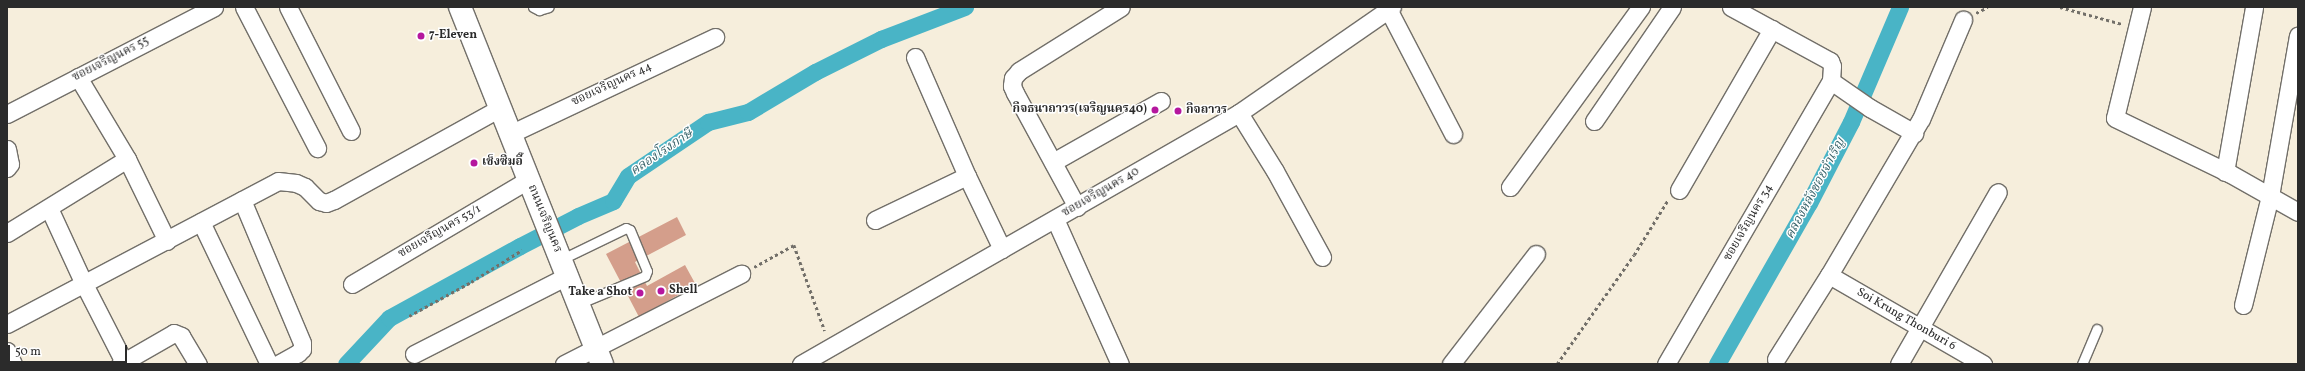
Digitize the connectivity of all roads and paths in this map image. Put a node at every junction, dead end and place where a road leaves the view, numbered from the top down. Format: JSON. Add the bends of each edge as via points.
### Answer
{"nodes":[{"id":1,"x":214,"y":7,"type":"edge"},
{"id":2,"x":244,"y":7,"type":"edge"},
{"id":3,"x":288,"y":7,"type":"edge"},
{"id":4,"x":533,"y":7,"type":"edge"},
{"id":5,"x":549,"y":7,"type":"edge"},
{"id":6,"x":1121,"y":7,"type":"edge"},
{"id":7,"x":1641,"y":7,"type":"edge"},
{"id":8,"x":1672,"y":7,"type":"edge"},
{"id":9,"x":1731,"y":7,"type":"edge"},
{"id":10,"x":2060,"y":7,"type":"edge"},
{"id":11,"x":2142,"y":7,"type":"edge"},
{"id":12,"x":2254,"y":7,"type":"edge"},
{"id":13,"x":1390,"y":8,"type":"edge"},
{"id":14,"x":464,"y":9,"type":"edge"},
{"id":15,"x":1962,"y":20,"type":"dead end"},
{"id":16,"x":2136,"y":28,"type":"junction"},
{"id":17,"x":1772,"y":29,"type":"junction"},
{"id":18,"x":2298,"y":34,"type":"edge"},
{"id":19,"x":715,"y":37,"type":"dead end"},
{"id":20,"x":915,"y":57,"type":"dead end"},
{"id":21,"x":78,"y":77,"type":"junction"},
{"id":22,"x":1830,"y":81,"type":"junction"},
{"id":23,"x":1161,"y":100,"type":"dead end"},
{"id":24,"x":500,"y":108,"type":"junction"},
{"id":25,"x":1240,"y":113,"type":"junction"},
{"id":26,"x":7,"y":114,"type":"edge"},
{"id":27,"x":1594,"y":121,"type":"dead end"},
{"id":28,"x":351,"y":131,"type":"dead end"},
{"id":29,"x":1914,"y":133,"type":"junction"},
{"id":30,"x":510,"y":134,"type":"junction"},
{"id":31,"x":1453,"y":134,"type":"dead end"},
{"id":32,"x":316,"y":148,"type":"dead end"},
{"id":33,"x":7,"y":149,"type":"edge"},
{"id":34,"x":127,"y":159,"type":"junction"},
{"id":35,"x":1053,"y":162,"type":"junction"},
{"id":36,"x":7,"y":168,"type":"edge"},
{"id":37,"x":2225,"y":172,"type":"junction"},
{"id":38,"x":967,"y":176,"type":"junction"},
{"id":39,"x":528,"y":180,"type":"junction"},
{"id":40,"x":1510,"y":187,"type":"dead end"},
{"id":41,"x":1679,"y":190,"type":"joint"},
{"id":42,"x":1998,"y":192,"type":"dead end"},
{"id":43,"x":2270,"y":196,"type":"junction"},
{"id":44,"x":242,"y":200,"type":"junction"},
{"id":45,"x":1077,"y":207,"type":"junction"},
{"id":46,"x":49,"y":208,"type":"junction"},
{"id":47,"x":2298,"y":212,"type":"edge"},
{"id":48,"x":1055,"y":219,"type":"junction"},
{"id":49,"x":875,"y":220,"type":"dead end"},
{"id":50,"x":201,"y":222,"type":"junction"},
{"id":51,"x":7,"y":233,"type":"edge"},
{"id":52,"x":167,"y":241,"type":"junction"},
{"id":53,"x":1002,"y":249,"type":"junction"},
{"id":54,"x":522,"y":250,"type":"dead end"},
{"id":55,"x":1536,"y":254,"type":"dead end"},
{"id":56,"x":1322,"y":257,"type":"dead end"},
{"id":57,"x":563,"y":268,"type":"junction"},
{"id":58,"x":741,"y":274,"type":"joint"},
{"id":59,"x":1829,"y":275,"type":"junction"},
{"id":60,"x":84,"y":284,"type":"junction"},
{"id":61,"x":352,"y":284,"type":"dead end"},
{"id":62,"x":578,"y":304,"type":"junction"},
{"id":63,"x":2243,"y":305,"type":"dead end"},
{"id":64,"x":409,"y":316,"type":"dead end"},
{"id":65,"x":7,"y":324,"type":"edge"},
{"id":66,"x":1920,"y":328,"type":"junction"},
{"id":67,"x":2097,"y":329,"type":"dead end"},
{"id":68,"x":831,"y":348,"type":"junction"},
{"id":69,"x":7,"y":351,"type":"edge"},
{"id":70,"x":414,"y":354,"type":"dead end"},
{"id":71,"x":599,"y":356,"type":"edge"},
{"id":72,"x":1776,"y":359,"type":"dead end"},
{"id":73,"x":1672,"y":362,"type":"edge"},
{"id":74,"x":123,"y":363,"type":"edge"},
{"id":75,"x":13,"y":364,"type":"edge"},
{"id":76,"x":198,"y":364,"type":"edge"},
{"id":77,"x":269,"y":364,"type":"edge"},
{"id":78,"x":278,"y":364,"type":"edge"},
{"id":79,"x":564,"y":364,"type":"edge"},
{"id":80,"x":801,"y":364,"type":"edge"},
{"id":81,"x":1120,"y":364,"type":"edge"},
{"id":82,"x":1451,"y":364,"type":"edge"},
{"id":83,"x":1557,"y":364,"type":"edge"},
{"id":84,"x":1899,"y":364,"type":"edge"},
{"id":85,"x":1983,"y":364,"type":"edge"},
{"id":86,"x":2082,"y":364,"type":"edge"}],
"edges":[{"from":1,"to":21,"type":"street","name":"ซอยเจริญนคร 55"},
{"from":2,"to":32,"type":"street"},
{"from":3,"to":28,"type":"street"},
{"from":4,"to":5,"type":"lane","via":[[539,10]]},
{"from":6,"to":35,"type":"street","via":[[1013,78],[1012,86]]},
{"from":7,"to":40,"type":"street"},
{"from":8,"to":27,"type":"street"},
{"from":9,"to":17,"type":"street"},
{"from":10,"to":16,"type":"path"},
{"from":11,"to":16,"type":"street"},
{"from":12,"to":37,"type":"street"},
{"from":13,"to":25,"type":"street","name":"ซอยเจริญนคร 40"},
{"from":13,"to":31,"type":"street"},
{"from":14,"to":24,"type":"main road","name":"ถนนเจริญนคร"},
{"from":15,"to":29,"type":"street"},
{"from":16,"to":37,"type":"street","via":[[2115,118]]},
{"from":17,"to":22,"type":"street","via":[[1830,61]]},
{"from":17,"to":41,"type":"street"},
{"from":18,"to":43,"type":"street"},
{"from":19,"to":30,"type":"street","name":"ซอยเจริญนคร 44"},
{"from":20,"to":38,"type":"street"},
{"from":21,"to":26,"type":"street","name":"ซอยเจริญนคร 55"},
{"from":21,"to":34,"type":"street"},
{"from":22,"to":29,"type":"street"},
{"from":22,"to":73,"type":"street","name":"ซอยเจริญนคร 34"},
{"from":23,"to":35,"type":"street"},
{"from":24,"to":30,"type":"main road","name":"ถนนเจริญนคร"},
{"from":24,"to":44,"type":"street","via":[[326,203],[319,202],[305,187],[278,181]]},
{"from":25,"to":45,"type":"street","name":"ซอยเจริญนคร 40"},
{"from":25,"to":56,"type":"street"},
{"from":29,"to":59,"type":"street"},
{"from":30,"to":39,"type":"main road","name":"ถนนเจริญนคร"},
{"from":33,"to":36,"type":"street","via":[[10,164]]},
{"from":34,"to":46,"type":"street"},
{"from":34,"to":52,"type":"street"},
{"from":35,"to":45,"type":"street"},
{"from":37,"to":43,"type":"street"},
{"from":38,"to":49,"type":"street"},
{"from":38,"to":53,"type":"street"},
{"from":39,"to":57,"type":"main road","name":"ถนนเจริญนคร"},
{"from":39,"to":61,"type":"street","name":"ซอยเจริญนคร 53/1"},
{"from":41,"to":83,"type":"path","via":[[1671,195],[1634,255]]},
{"from":42,"to":66,"type":"street"},
{"from":43,"to":47,"type":"street"},
{"from":43,"to":63,"type":"street"},
{"from":44,"to":50,"type":"street"},
{"from":44,"to":78,"type":"street","via":[[302,343],[302,349],[298,353]]},
{"from":45,"to":48,"type":"street","name":"ซอยเจริญนคร 40"},
{"from":46,"to":51,"type":"street"},
{"from":46,"to":60,"type":"street"},
{"from":48,"to":53,"type":"street","name":"ซอยเจริญนคร 40"},
{"from":48,"to":81,"type":"street"},
{"from":50,"to":52,"type":"street"},
{"from":50,"to":77,"type":"street"},
{"from":52,"to":60,"type":"street"},
{"from":53,"to":68,"type":"street","name":"ซอยเจริญนคร 40"},
{"from":54,"to":64,"type":"path"},
{"from":55,"to":82,"type":"street"},
{"from":57,"to":62,"type":"main road","name":"ถนนเจริญนคร"},
{"from":57,"to":62,"type":"lane","via":[[626,228],[630,230],[647,271],[645,276]]},
{"from":57,"to":70,"type":"street"},
{"from":58,"to":68,"type":"path","via":[[794,245]]},
{"from":58,"to":71,"type":"street"},
{"from":59,"to":66,"type":"street","name":"Soi Krung Thonburi 6"},
{"from":59,"to":72,"type":"street"},
{"from":60,"to":65,"type":"street"},
{"from":60,"to":74,"type":"street"},
{"from":62,"to":71,"type":"main road","name":"ถนนเจริญนคร"},
{"from":66,"to":84,"type":"street"},
{"from":66,"to":85,"type":"street","name":"Soi Krung Thonburi 6"},
{"from":67,"to":86,"type":"lane"},
{"from":68,"to":80,"type":"street","name":"ซอยเจริญนคร 40"},
{"from":69,"to":75,"type":"street"},
{"from":71,"to":79,"type":"street"},
{"from":74,"to":76,"type":"street","via":[[174,333],[181,336]]}]}
